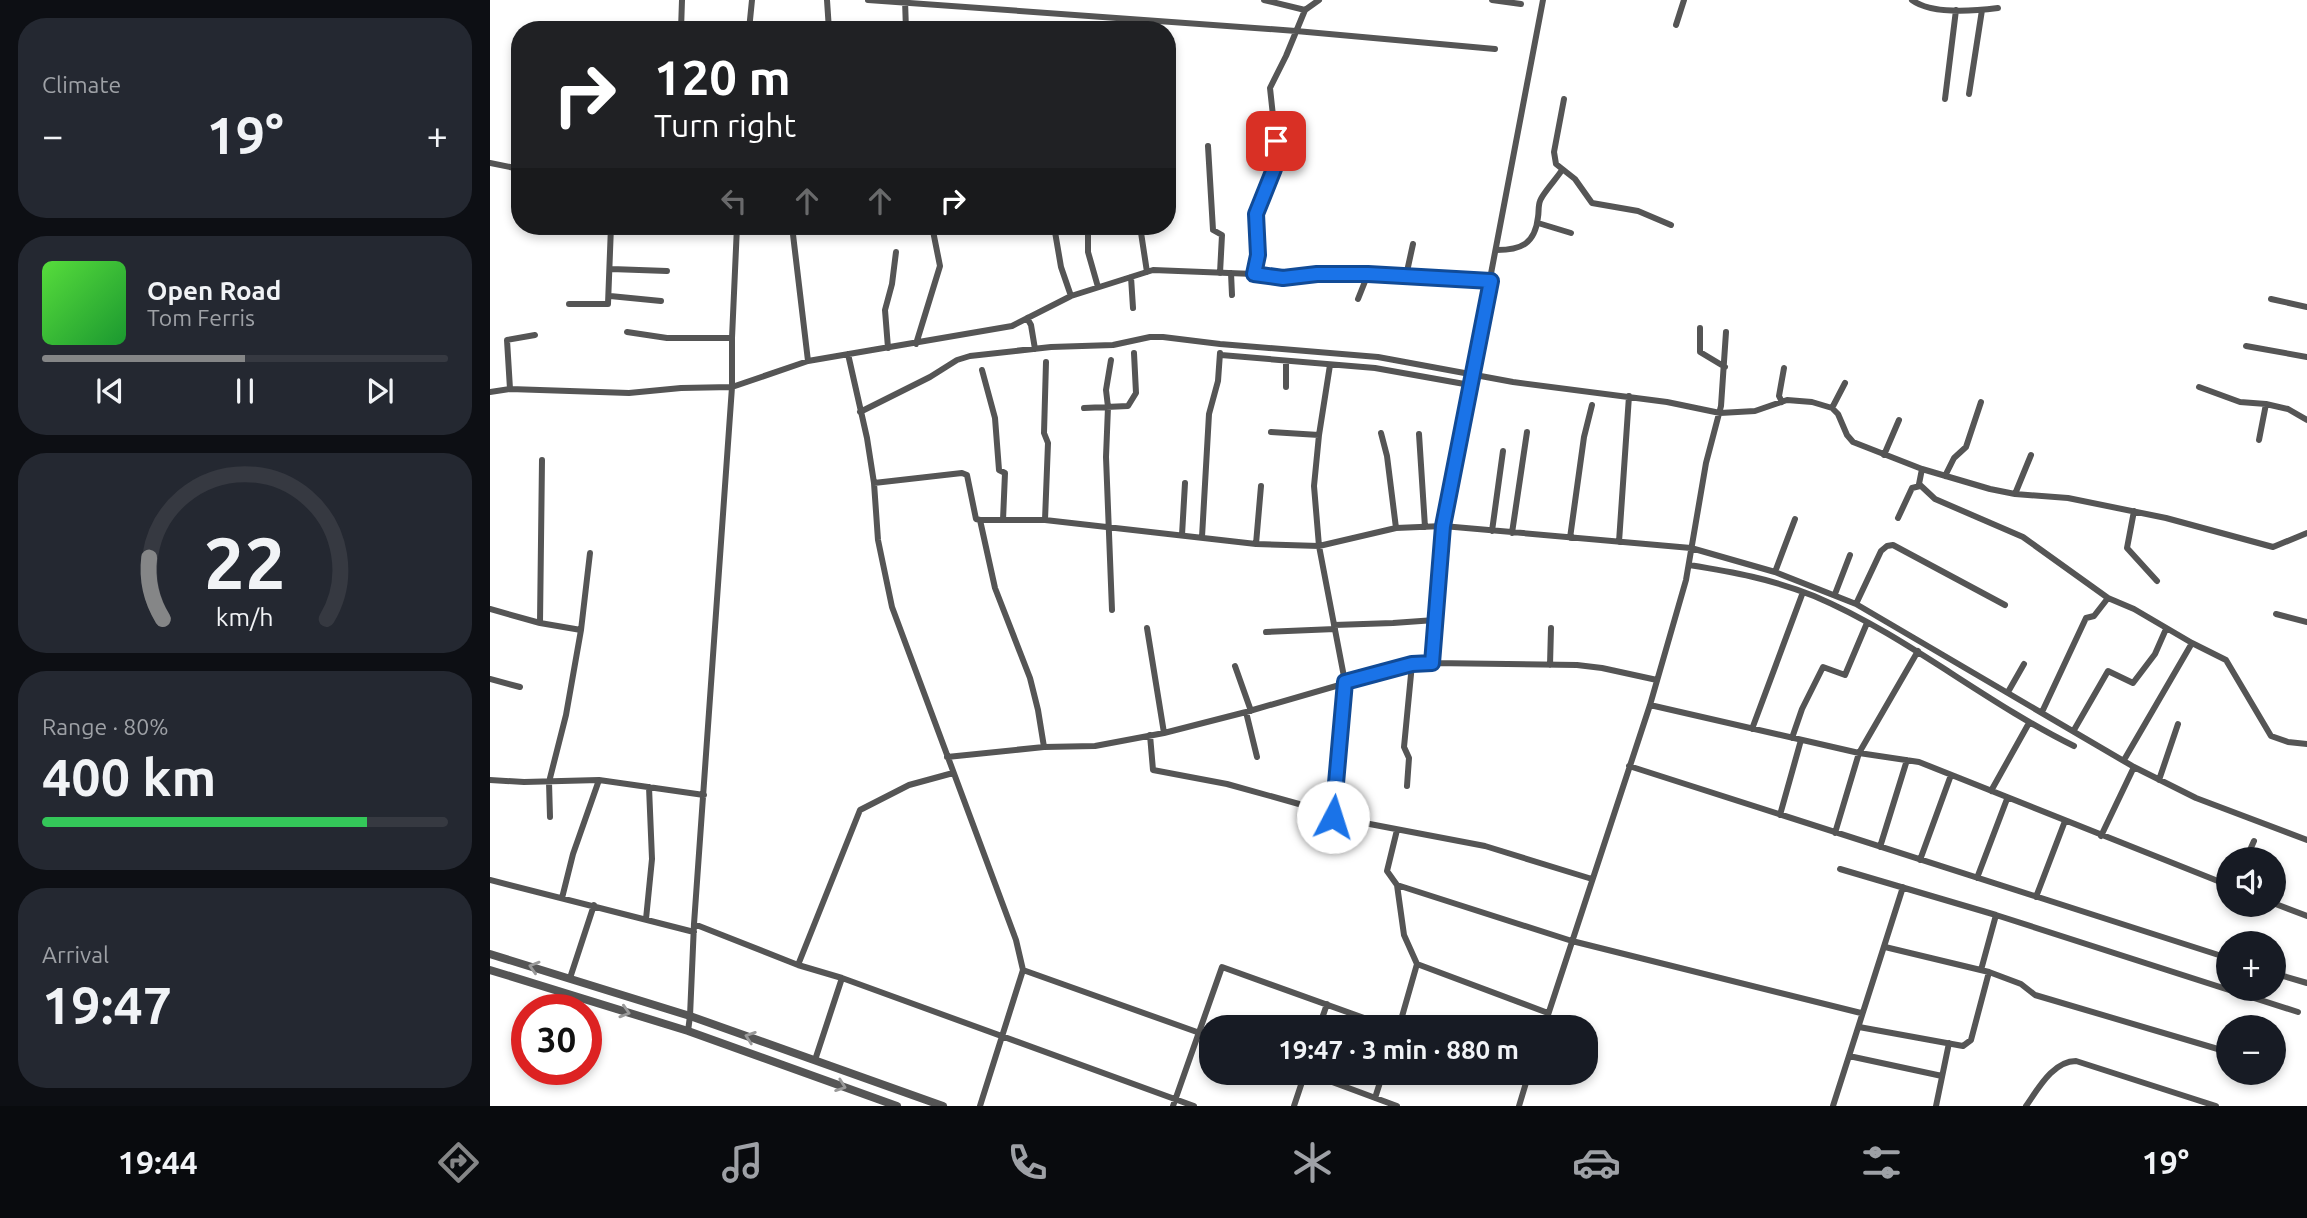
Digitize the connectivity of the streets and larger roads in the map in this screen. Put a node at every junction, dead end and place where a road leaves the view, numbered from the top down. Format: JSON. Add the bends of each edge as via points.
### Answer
{"nodes":[{"id":1,"x":682,"y":0,"type":"edge"},
{"id":2,"x":752,"y":0,"type":"edge"},
{"id":3,"x":827,"y":0,"type":"edge"},
{"id":4,"x":869,"y":0,"type":"edge"},
{"id":5,"x":1264,"y":0,"type":"edge"},
{"id":6,"x":1319,"y":0,"type":"edge"},
{"id":7,"x":1492,"y":0,"type":"edge"},
{"id":8,"x":1543,"y":0,"type":"edge"},
{"id":9,"x":1684,"y":0,"type":"edge"},
{"id":10,"x":1912,"y":0,"type":"edge"},
{"id":11,"x":905,"y":2,"type":"edge"},
{"id":12,"x":1521,"y":4,"type":"dead end"},
{"id":13,"x":1998,"y":8,"type":"dead end"},
{"id":14,"x":1305,"y":10,"type":"junction"},
{"id":15,"x":1956,"y":10,"type":"junction"},
{"id":16,"x":1982,"y":10,"type":"junction"},
{"id":17,"x":681,"y":21,"type":"edge"},
{"id":18,"x":750,"y":21,"type":"edge"},
{"id":19,"x":828,"y":21,"type":"edge"},
{"id":20,"x":906,"y":21,"type":"edge"},
{"id":21,"x":1161,"y":21,"type":"edge"},
{"id":22,"x":1176,"y":22,"type":"edge"},
{"id":23,"x":1676,"y":25,"type":"dead end"},
{"id":24,"x":1296,"y":31,"type":"junction"},
{"id":25,"x":1495,"y":49,"type":"dead end"},
{"id":26,"x":1969,"y":94,"type":"dead end"},
{"id":27,"x":1564,"y":99,"type":"dead end"},
{"id":28,"x":1945,"y":99,"type":"dead end"},
{"id":29,"x":1208,"y":146,"type":"dead end"},
{"id":30,"x":490,"y":163,"type":"edge"},
{"id":31,"x":511,"y":167,"type":"edge"},
{"id":32,"x":1562,"y":170,"type":"junction"},
{"id":33,"x":1538,"y":223,"type":"junction"},
{"id":34,"x":1671,"y":225,"type":"dead end"},
{"id":35,"x":1571,"y":233,"type":"dead end"},
{"id":36,"x":611,"y":235,"type":"edge"},
{"id":37,"x":737,"y":235,"type":"edge"},
{"id":38,"x":793,"y":235,"type":"edge"},
{"id":39,"x":934,"y":235,"type":"edge"},
{"id":40,"x":1056,"y":235,"type":"edge"},
{"id":41,"x":1088,"y":235,"type":"edge"},
{"id":42,"x":1141,"y":235,"type":"edge"},
{"id":43,"x":1413,"y":243,"type":"dead end"},
{"id":44,"x":1497,"y":250,"type":"junction"},
{"id":45,"x":896,"y":252,"type":"dead end"},
{"id":46,"x":611,"y":269,"type":"junction"},
{"id":47,"x":667,"y":271,"type":"dead end"},
{"id":48,"x":1147,"y":272,"type":"junction"},
{"id":49,"x":1220,"y":273,"type":"junction"},
{"id":50,"x":1231,"y":273,"type":"junction"},
{"id":51,"x":1254,"y":274,"type":"junction"},
{"id":52,"x":1368,"y":274,"type":"junction"},
{"id":53,"x":1406,"y":276,"type":"junction"},
{"id":54,"x":1130,"y":277,"type":"junction"},
{"id":55,"x":1491,"y":281,"type":"junction"},
{"id":56,"x":1098,"y":287,"type":"junction"},
{"id":57,"x":1231,"y":295,"type":"dead end"},
{"id":58,"x":610,"y":296,"type":"junction"},
{"id":59,"x":1071,"y":296,"type":"junction"},
{"id":60,"x":1358,"y":299,"type":"dead end"},
{"id":61,"x":2271,"y":299,"type":"dead end"},
{"id":62,"x":661,"y":301,"type":"dead end"},
{"id":63,"x":569,"y":304,"type":"dead end"},
{"id":64,"x":2307,"y":307,"type":"edge"},
{"id":65,"x":1133,"y":308,"type":"dead end"},
{"id":66,"x":1027,"y":318,"type":"junction"},
{"id":67,"x":1700,"y":328,"type":"dead end"},
{"id":68,"x":627,"y":332,"type":"dead end"},
{"id":69,"x":1726,"y":332,"type":"dead end"},
{"id":70,"x":535,"y":335,"type":"dead end"},
{"id":71,"x":732,"y":338,"type":"junction"},
{"id":72,"x":916,"y":344,"type":"junction"},
{"id":73,"x":1220,"y":344,"type":"junction"},
{"id":74,"x":2246,"y":346,"type":"dead end"},
{"id":75,"x":888,"y":348,"type":"junction"},
{"id":76,"x":1035,"y":349,"type":"junction"},
{"id":77,"x":1133,"y":353,"type":"dead end"},
{"id":78,"x":848,"y":354,"type":"junction"},
{"id":79,"x":1220,"y":355,"type":"junction"},
{"id":80,"x":2307,"y":357,"type":"edge"},
{"id":81,"x":1111,"y":360,"type":"dead end"},
{"id":82,"x":808,"y":361,"type":"junction"},
{"id":83,"x":1286,"y":361,"type":"junction"},
{"id":84,"x":1046,"y":362,"type":"dead end"},
{"id":85,"x":1330,"y":365,"type":"junction"},
{"id":86,"x":1725,"y":367,"type":"junction"},
{"id":87,"x":1784,"y":368,"type":"dead end"},
{"id":88,"x":982,"y":370,"type":"dead end"},
{"id":89,"x":1472,"y":373,"type":"junction"},
{"id":90,"x":1845,"y":383,"type":"dead end"},
{"id":91,"x":1470,"y":385,"type":"junction"},
{"id":92,"x":732,"y":387,"type":"junction"},
{"id":93,"x":1286,"y":387,"type":"dead end"},
{"id":94,"x":2199,"y":387,"type":"dead end"},
{"id":95,"x":510,"y":389,"type":"junction"},
{"id":96,"x":490,"y":392,"type":"edge"},
{"id":97,"x":1629,"y":396,"type":"junction"},
{"id":98,"x":1782,"y":402,"type":"junction"},
{"id":99,"x":1981,"y":402,"type":"dead end"},
{"id":100,"x":2266,"y":404,"type":"junction"},
{"id":101,"x":1592,"y":405,"type":"dead end"},
{"id":102,"x":1108,"y":407,"type":"junction"},
{"id":103,"x":1084,"y":408,"type":"dead end"},
{"id":104,"x":1832,"y":408,"type":"junction"},
{"id":105,"x":860,"y":412,"type":"junction"},
{"id":106,"x":1720,"y":413,"type":"junction"},
{"id":107,"x":2307,"y":419,"type":"edge"},
{"id":108,"x":1899,"y":420,"type":"dead end"},
{"id":109,"x":1271,"y":432,"type":"dead end"},
{"id":110,"x":1527,"y":432,"type":"dead end"},
{"id":111,"x":1381,"y":433,"type":"dead end"},
{"id":112,"x":1419,"y":434,"type":"dead end"},
{"id":113,"x":1318,"y":435,"type":"junction"},
{"id":114,"x":2259,"y":440,"type":"dead end"},
{"id":115,"x":1503,"y":452,"type":"dead end"},
{"id":116,"x":1884,"y":455,"type":"junction"},
{"id":117,"x":2031,"y":455,"type":"dead end"},
{"id":118,"x":542,"y":460,"type":"dead end"},
{"id":119,"x":1922,"y":469,"type":"junction"},
{"id":120,"x":1945,"y":476,"type":"junction"},
{"id":121,"x":874,"y":483,"type":"junction"},
{"id":122,"x":1185,"y":483,"type":"dead end"},
{"id":123,"x":1920,"y":485,"type":"junction"},
{"id":124,"x":1261,"y":486,"type":"dead end"},
{"id":125,"x":2015,"y":494,"type":"junction"},
{"id":126,"x":2134,"y":511,"type":"junction"},
{"id":127,"x":1898,"y":518,"type":"dead end"},
{"id":128,"x":1794,"y":519,"type":"dead end"},
{"id":129,"x":980,"y":520,"type":"junction"},
{"id":130,"x":1003,"y":520,"type":"junction"},
{"id":131,"x":1045,"y":520,"type":"junction"},
{"id":132,"x":1443,"y":526,"type":"junction"},
{"id":133,"x":1425,"y":527,"type":"junction"},
{"id":134,"x":1108,"y":528,"type":"junction"},
{"id":135,"x":1396,"y":528,"type":"junction"},
{"id":136,"x":1492,"y":531,"type":"junction"},
{"id":137,"x":1512,"y":533,"type":"junction"},
{"id":138,"x":2307,"y":533,"type":"edge"},
{"id":139,"x":1182,"y":535,"type":"junction"},
{"id":140,"x":1202,"y":537,"type":"junction"},
{"id":141,"x":1570,"y":538,"type":"junction"},
{"id":142,"x":1619,"y":542,"type":"junction"},
{"id":143,"x":1256,"y":544,"type":"junction"},
{"id":144,"x":1319,"y":546,"type":"junction"},
{"id":145,"x":1691,"y":548,"type":"junction"},
{"id":146,"x":590,"y":553,"type":"dead end"},
{"id":147,"x":1850,"y":555,"type":"dead end"},
{"id":148,"x":1689,"y":565,"type":"junction"},
{"id":149,"x":1775,"y":572,"type":"junction"},
{"id":150,"x":2157,"y":581,"type":"dead end"},
{"id":151,"x":1803,"y":592,"type":"junction"},
{"id":152,"x":1835,"y":594,"type":"junction"},
{"id":153,"x":2108,"y":598,"type":"junction"},
{"id":154,"x":1853,"y":602,"type":"junction"},
{"id":155,"x":2005,"y":605,"type":"dead end"},
{"id":156,"x":490,"y":609,"type":"edge"},
{"id":157,"x":1112,"y":610,"type":"dead end"},
{"id":158,"x":1845,"y":611,"type":"junction"},
{"id":159,"x":2276,"y":614,"type":"dead end"},
{"id":160,"x":1435,"y":620,"type":"junction"},
{"id":161,"x":2307,"y":622,"type":"edge"},
{"id":162,"x":540,"y":623,"type":"junction"},
{"id":163,"x":1867,"y":623,"type":"junction"},
{"id":164,"x":1334,"y":627,"type":"junction"},
{"id":165,"x":1147,"y":628,"type":"dead end"},
{"id":166,"x":1550,"y":628,"type":"dead end"},
{"id":167,"x":2166,"y":629,"type":"junction"},
{"id":168,"x":580,"y":630,"type":"junction"},
{"id":169,"x":1266,"y":632,"type":"dead end"},
{"id":170,"x":1923,"y":643,"type":"junction"},
{"id":171,"x":2192,"y":643,"type":"junction"},
{"id":172,"x":1918,"y":652,"type":"junction"},
{"id":173,"x":1432,"y":663,"type":"junction"},
{"id":174,"x":1412,"y":664,"type":"junction"},
{"id":175,"x":2024,"y":664,"type":"dead end"},
{"id":176,"x":1550,"y":665,"type":"junction"},
{"id":177,"x":1235,"y":666,"type":"dead end"},
{"id":178,"x":490,"y":679,"type":"edge"},
{"id":179,"x":1657,"y":680,"type":"junction"},
{"id":180,"x":1345,"y":682,"type":"junction"},
{"id":181,"x":520,"y":687,"type":"dead end"},
{"id":182,"x":2008,"y":692,"type":"junction"},
{"id":183,"x":1650,"y":705,"type":"junction"},
{"id":184,"x":1248,"y":712,"type":"junction"},
{"id":185,"x":2042,"y":712,"type":"junction"},
{"id":186,"x":2029,"y":723,"type":"junction"},
{"id":187,"x":2178,"y":724,"type":"dead end"},
{"id":188,"x":1752,"y":729,"type":"junction"},
{"id":189,"x":2074,"y":730,"type":"junction"},
{"id":190,"x":1164,"y":733,"type":"junction"},
{"id":191,"x":1150,"y":735,"type":"junction"},
{"id":192,"x":1792,"y":738,"type":"junction"},
{"id":193,"x":1801,"y":740,"type":"junction"},
{"id":194,"x":2307,"y":744,"type":"edge"},
{"id":195,"x":2074,"y":746,"type":"dead end"},
{"id":196,"x":1044,"y":747,"type":"junction"},
{"id":197,"x":1859,"y":753,"type":"junction"},
{"id":198,"x":947,"y":757,"type":"junction"},
{"id":199,"x":1256,"y":757,"type":"dead end"},
{"id":200,"x":1907,"y":760,"type":"junction"},
{"id":201,"x":2124,"y":760,"type":"junction"},
{"id":202,"x":1629,"y":766,"type":"junction"},
{"id":203,"x":2134,"y":767,"type":"junction"},
{"id":204,"x":953,"y":773,"type":"junction"},
{"id":205,"x":1951,"y":775,"type":"junction"},
{"id":206,"x":490,"y":780,"type":"edge"},
{"id":207,"x":599,"y":780,"type":"junction"},
{"id":208,"x":2159,"y":780,"type":"junction"},
{"id":209,"x":549,"y":782,"type":"junction"},
{"id":210,"x":1406,"y":786,"type":"dead end"},
{"id":211,"x":649,"y":788,"type":"junction"},
{"id":212,"x":1991,"y":791,"type":"junction"},
{"id":213,"x":704,"y":795,"type":"junction"},
{"id":214,"x":2007,"y":799,"type":"junction"},
{"id":215,"x":1780,"y":815,"type":"junction"},
{"id":216,"x":550,"y":817,"type":"dead end"},
{"id":217,"x":1333,"y":817,"type":"junction"},
{"id":218,"x":2065,"y":821,"type":"junction"},
{"id":219,"x":1397,"y":830,"type":"junction"},
{"id":220,"x":1835,"y":833,"type":"junction"},
{"id":221,"x":2101,"y":835,"type":"junction"},
{"id":222,"x":2307,"y":840,"type":"edge"},
{"id":223,"x":2254,"y":841,"type":"dead end"},
{"id":224,"x":1880,"y":847,"type":"junction"},
{"id":225,"x":2251,"y":847,"type":"edge"},
{"id":226,"x":1920,"y":860,"type":"junction"},
{"id":227,"x":1840,"y":869,"type":"dead end"},
{"id":228,"x":1977,"y":878,"type":"junction"},
{"id":229,"x":1592,"y":879,"type":"junction"},
{"id":230,"x":490,"y":880,"type":"edge"},
{"id":231,"x":2216,"y":880,"type":"edge"},
{"id":232,"x":1396,"y":885,"type":"junction"},
{"id":233,"x":1903,"y":887,"type":"junction"},
{"id":234,"x":2036,"y":897,"type":"junction"},
{"id":235,"x":562,"y":898,"type":"junction"},
{"id":236,"x":594,"y":905,"type":"junction"},
{"id":237,"x":2286,"y":908,"type":"edge"},
{"id":238,"x":1997,"y":915,"type":"junction"},
{"id":239,"x":2307,"y":916,"type":"edge"},
{"id":240,"x":646,"y":919,"type":"junction"},
{"id":241,"x":694,"y":928,"type":"junction"},
{"id":242,"x":1572,"y":941,"type":"junction"},
{"id":243,"x":1885,"y":947,"type":"junction"},
{"id":244,"x":490,"y":954,"type":"edge"},
{"id":245,"x":2216,"y":954,"type":"edge"},
{"id":246,"x":1417,"y":964,"type":"junction"},
{"id":247,"x":798,"y":965,"type":"junction"},
{"id":248,"x":490,"y":970,"type":"edge"},
{"id":249,"x":1023,"y":970,"type":"junction"},
{"id":250,"x":1981,"y":970,"type":"junction"},
{"id":251,"x":1989,"y":972,"type":"junction"},
{"id":252,"x":2286,"y":976,"type":"edge"},
{"id":253,"x":570,"y":978,"type":"junction"},
{"id":254,"x":842,"y":978,"type":"junction"},
{"id":255,"x":2307,"y":983,"type":"edge"},
{"id":256,"x":1326,"y":1004,"type":"junction"},
{"id":257,"x":2298,"y":1012,"type":"dead end"},
{"id":258,"x":1549,"y":1013,"type":"joint"},
{"id":259,"x":1861,"y":1013,"type":"junction"},
{"id":260,"x":1323,"y":1015,"type":"edge"},
{"id":261,"x":1356,"y":1015,"type":"edge"},
{"id":262,"x":1402,"y":1015,"type":"edge"},
{"id":263,"x":690,"y":1016,"type":"junction"},
{"id":264,"x":1859,"y":1027,"type":"junction"},
{"id":265,"x":688,"y":1031,"type":"junction"},
{"id":266,"x":1198,"y":1032,"type":"junction"},
{"id":267,"x":1002,"y":1036,"type":"junction"},
{"id":268,"x":1949,"y":1043,"type":"junction"},
{"id":269,"x":2216,"y":1048,"type":"edge"},
{"id":270,"x":1849,"y":1056,"type":"junction"},
{"id":271,"x":815,"y":1060,"type":"junction"},
{"id":272,"x":1942,"y":1076,"type":"junction"},
{"id":273,"x":1302,"y":1085,"type":"edge"},
{"id":274,"x":1339,"y":1085,"type":"edge"},
{"id":275,"x":1379,"y":1085,"type":"edge"},
{"id":276,"x":1526,"y":1085,"type":"edge"},
{"id":277,"x":1375,"y":1098,"type":"junction"},
{"id":278,"x":1174,"y":1103,"type":"edge"},
{"id":279,"x":897,"y":1106,"type":"edge"},
{"id":280,"x":943,"y":1106,"type":"edge"},
{"id":281,"x":980,"y":1106,"type":"edge"},
{"id":282,"x":1194,"y":1106,"type":"edge"},
{"id":283,"x":1294,"y":1106,"type":"edge"},
{"id":284,"x":1397,"y":1106,"type":"edge"},
{"id":285,"x":1519,"y":1106,"type":"edge"},
{"id":286,"x":1833,"y":1106,"type":"edge"},
{"id":287,"x":1936,"y":1106,"type":"edge"},
{"id":288,"x":2026,"y":1106,"type":"edge"},
{"id":289,"x":2216,"y":1106,"type":"edge"}],
"edges":[{"from":1,"to":17,"type":"street"},
{"from":2,"to":18,"type":"street"},
{"from":3,"to":19,"type":"street"},
{"from":4,"to":11,"type":"street"},
{"from":5,"to":14,"type":"street"},
{"from":6,"to":14,"type":"street"},
{"from":7,"to":12,"type":"street"},
{"from":8,"to":44,"type":"street"},
{"from":9,"to":23,"type":"street"},
{"from":10,"to":15,"type":"street"},
{"from":11,"to":20,"type":"street"},
{"from":11,"to":21,"type":"street"},
{"from":13,"to":16,"type":"street"},
{"from":14,"to":24,"type":"street"},
{"from":15,"to":16,"type":"street"},
{"from":15,"to":28,"type":"street"},
{"from":16,"to":26,"type":"street"},
{"from":22,"to":24,"type":"street"},
{"from":24,"to":25,"type":"street"},
{"from":24,"to":51,"type":"street","via":[[1270,88],[1277,153],[1256,214]]},
{"from":27,"to":32,"type":"street","via":[[1554,152]]},
{"from":29,"to":49,"type":"street","via":[[1213,230],[1222,235]]},
{"from":30,"to":31,"type":"street"},
{"from":32,"to":33,"type":"street","via":[[1540,199]]},
{"from":32,"to":34,"type":"street","via":[[1575,179],[1592,203],[1638,211]]},
{"from":33,"to":35,"type":"street"},
{"from":33,"to":44,"type":"street","via":[[1522,247]]},
{"from":36,"to":46,"type":"street"},
{"from":37,"to":71,"type":"street"},
{"from":38,"to":82,"type":"street"},
{"from":39,"to":72,"type":"street","via":[[940,266]]},
{"from":40,"to":59,"type":"street"},
{"from":41,"to":56,"type":"street"},
{"from":42,"to":48,"type":"street"},
{"from":43,"to":53,"type":"street"},
{"from":44,"to":55,"type":"street"},
{"from":45,"to":75,"type":"street","via":[[885,310]]},
{"from":46,"to":47,"type":"street"},
{"from":46,"to":58,"type":"street"},
{"from":48,"to":49,"type":"street"},
{"from":48,"to":54,"type":"street"},
{"from":49,"to":50,"type":"street"},
{"from":50,"to":51,"type":"street"},
{"from":50,"to":57,"type":"street"},
{"from":51,"to":52,"type":"street","via":[[1283,278]]},
{"from":52,"to":53,"type":"street"},
{"from":52,"to":60,"type":"street"},
{"from":53,"to":55,"type":"street"},
{"from":54,"to":56,"type":"street"},
{"from":54,"to":65,"type":"street"},
{"from":55,"to":89,"type":"street"},
{"from":56,"to":59,"type":"street"},
{"from":58,"to":62,"type":"street"},
{"from":58,"to":63,"type":"street","via":[[607,305]]},
{"from":59,"to":66,"type":"street"},
{"from":61,"to":64,"type":"street"},
{"from":66,"to":72,"type":"street","via":[[1012,326]]},
{"from":66,"to":76,"type":"street"},
{"from":67,"to":86,"type":"street","via":[[1700,352]]},
{"from":68,"to":71,"type":"street","via":[[667,338]]},
{"from":69,"to":86,"type":"street"},
{"from":70,"to":95,"type":"street","via":[[507,340]]},
{"from":71,"to":92,"type":"street"},
{"from":72,"to":75,"type":"street"},
{"from":73,"to":76,"type":"street","via":[[1150,337],[1113,345]]},
{"from":73,"to":79,"type":"street"},
{"from":73,"to":89,"type":"street","via":[[1377,357]]},
{"from":74,"to":80,"type":"street"},
{"from":75,"to":78,"type":"street"},
{"from":76,"to":105,"type":"street","via":[[957,360]]},
{"from":77,"to":102,"type":"street","via":[[1136,393],[1128,405]]},
{"from":78,"to":82,"type":"street"},
{"from":78,"to":105,"type":"street"},
{"from":79,"to":83,"type":"street"},
{"from":79,"to":140,"type":"street","via":[[1209,414]]},
{"from":81,"to":102,"type":"street"},
{"from":82,"to":92,"type":"street"},
{"from":83,"to":85,"type":"street"},
{"from":83,"to":93,"type":"street"},
{"from":84,"to":131,"type":"street"},
{"from":85,"to":91,"type":"street","via":[[1412,373]]},
{"from":85,"to":113,"type":"street"},
{"from":86,"to":106,"type":"street"},
{"from":87,"to":98,"type":"street"},
{"from":88,"to":130,"type":"street","via":[[995,418],[999,470],[1005,473]]},
{"from":89,"to":91,"type":"street"},
{"from":89,"to":97,"type":"street"},
{"from":90,"to":104,"type":"street"},
{"from":91,"to":132,"type":"street"},
{"from":92,"to":95,"type":"street","via":[[629,393]]},
{"from":92,"to":213,"type":"street"},
{"from":94,"to":100,"type":"street","via":[[2241,402]]},
{"from":95,"to":96,"type":"street"},
{"from":97,"to":106,"type":"street"},
{"from":97,"to":142,"type":"street"},
{"from":98,"to":104,"type":"street","via":[[1812,402]]},
{"from":98,"to":106,"type":"street","via":[[1755,411]]},
{"from":99,"to":120,"type":"street","via":[[1966,447]]},
{"from":100,"to":107,"type":"street"},
{"from":100,"to":114,"type":"street"},
{"from":101,"to":141,"type":"street"},
{"from":102,"to":103,"type":"street"},
{"from":102,"to":134,"type":"street"},
{"from":104,"to":116,"type":"street","via":[[1853,443]]},
{"from":105,"to":121,"type":"street"},
{"from":106,"to":145,"type":"street"},
{"from":108,"to":116,"type":"street"},
{"from":109,"to":113,"type":"street"},
{"from":110,"to":137,"type":"street"},
{"from":111,"to":135,"type":"street"},
{"from":112,"to":133,"type":"street"},
{"from":113,"to":144,"type":"street","via":[[1314,486]]},
{"from":115,"to":136,"type":"street"},
{"from":116,"to":119,"type":"street"},
{"from":117,"to":125,"type":"street"},
{"from":118,"to":162,"type":"street"},
{"from":119,"to":120,"type":"street"},
{"from":119,"to":123,"type":"street"},
{"from":120,"to":125,"type":"street"},
{"from":121,"to":129,"type":"street","via":[[965,473],[976,519]]},
{"from":121,"to":198,"type":"street","via":[[878,540],[892,607]]},
{"from":122,"to":139,"type":"street"},
{"from":123,"to":127,"type":"street","via":[[1912,488]]},
{"from":123,"to":153,"type":"street","via":[[1935,499],[2023,537]]},
{"from":124,"to":143,"type":"street"},
{"from":125,"to":126,"type":"street","via":[[2068,498]]},
{"from":126,"to":138,"type":"street","via":[[2273,547]]},
{"from":126,"to":150,"type":"street","via":[[2127,548]]},
{"from":128,"to":149,"type":"street"},
{"from":129,"to":130,"type":"street"},
{"from":129,"to":196,"type":"street","via":[[995,588],[1030,678]]},
{"from":130,"to":131,"type":"street"},
{"from":131,"to":134,"type":"street"},
{"from":132,"to":133,"type":"street"},
{"from":132,"to":136,"type":"street"},
{"from":132,"to":160,"type":"street"},
{"from":133,"to":135,"type":"street"},
{"from":134,"to":139,"type":"street"},
{"from":134,"to":157,"type":"street"},
{"from":135,"to":144,"type":"street"},
{"from":136,"to":137,"type":"street"},
{"from":137,"to":141,"type":"street"},
{"from":139,"to":140,"type":"street"},
{"from":140,"to":143,"type":"street"},
{"from":141,"to":142,"type":"street"},
{"from":142,"to":145,"type":"street"},
{"from":143,"to":144,"type":"street"},
{"from":144,"to":164,"type":"street"},
{"from":145,"to":148,"type":"street"},
{"from":145,"to":149,"type":"street"},
{"from":146,"to":168,"type":"street"},
{"from":147,"to":152,"type":"street"},
{"from":148,"to":151,"type":"street","via":[[1764,578]]},
{"from":148,"to":179,"type":"street"},
{"from":149,"to":152,"type":"street"},
{"from":151,"to":158,"type":"street"},
{"from":151,"to":188,"type":"street"},
{"from":152,"to":154,"type":"street"},
{"from":153,"to":167,"type":"street"},
{"from":153,"to":185,"type":"street","via":[[2094,616],[2086,618]]},
{"from":154,"to":155,"type":"street","via":[[1881,551],[1893,545]]},
{"from":154,"to":158,"type":"street"},
{"from":154,"to":170,"type":"street"},
{"from":156,"to":162,"type":"street"},
{"from":158,"to":163,"type":"street"},
{"from":159,"to":161,"type":"street"},
{"from":160,"to":164,"type":"street"},
{"from":160,"to":173,"type":"street"},
{"from":162,"to":168,"type":"street"},
{"from":163,"to":172,"type":"street"},
{"from":163,"to":192,"type":"street","via":[[1845,675],[1823,667]]},
{"from":164,"to":169,"type":"street"},
{"from":164,"to":180,"type":"street"},
{"from":165,"to":190,"type":"street"},
{"from":166,"to":176,"type":"street"},
{"from":167,"to":171,"type":"street"},
{"from":167,"to":189,"type":"street","via":[[2155,654],[2133,683],[2108,671]]},
{"from":168,"to":209,"type":"street"},
{"from":170,"to":172,"type":"street"},
{"from":170,"to":182,"type":"street"},
{"from":171,"to":194,"type":"street","via":[[2229,662],[2272,736]]},
{"from":171,"to":201,"type":"street"},
{"from":172,"to":186,"type":"street"},
{"from":172,"to":197,"type":"street"},
{"from":173,"to":174,"type":"street"},
{"from":173,"to":176,"type":"street"},
{"from":174,"to":180,"type":"street"},
{"from":174,"to":210,"type":"street","via":[[1404,747],[1409,758]]},
{"from":175,"to":182,"type":"street"},
{"from":176,"to":179,"type":"street","via":[[1602,668]]},
{"from":177,"to":184,"type":"street"},
{"from":178,"to":181,"type":"street"},
{"from":179,"to":183,"type":"street"},
{"from":180,"to":184,"type":"street"},
{"from":180,"to":217,"type":"street"},
{"from":182,"to":185,"type":"street"},
{"from":183,"to":188,"type":"street"},
{"from":183,"to":202,"type":"street"},
{"from":184,"to":190,"type":"street"},
{"from":184,"to":199,"type":"street"},
{"from":185,"to":189,"type":"street"},
{"from":186,"to":195,"type":"street"},
{"from":186,"to":212,"type":"street"},
{"from":187,"to":208,"type":"street"},
{"from":188,"to":192,"type":"street"},
{"from":189,"to":201,"type":"street"},
{"from":190,"to":191,"type":"street"},
{"from":191,"to":196,"type":"street","via":[[1095,746]]},
{"from":191,"to":217,"type":"street","via":[[1153,769],[1227,784]]},
{"from":192,"to":193,"type":"street"},
{"from":193,"to":197,"type":"street"},
{"from":193,"to":215,"type":"street"},
{"from":196,"to":198,"type":"street"},
{"from":197,"to":200,"type":"street"},
{"from":197,"to":220,"type":"street"},
{"from":198,"to":204,"type":"street"},
{"from":200,"to":205,"type":"street"},
{"from":200,"to":224,"type":"street"},
{"from":201,"to":203,"type":"street"},
{"from":202,"to":215,"type":"street"},
{"from":202,"to":229,"type":"street"},
{"from":203,"to":208,"type":"street"},
{"from":203,"to":221,"type":"street"},
{"from":204,"to":247,"type":"street","via":[[909,785],[860,810]]},
{"from":204,"to":249,"type":"street"},
{"from":205,"to":212,"type":"street"},
{"from":205,"to":226,"type":"street"},
{"from":206,"to":209,"type":"street"},
{"from":207,"to":209,"type":"street"},
{"from":207,"to":211,"type":"street"},
{"from":207,"to":235,"type":"street"},
{"from":208,"to":222,"type":"street"},
{"from":209,"to":216,"type":"street"},
{"from":211,"to":213,"type":"street"},
{"from":211,"to":240,"type":"street","via":[[652,859]]},
{"from":212,"to":214,"type":"street"},
{"from":213,"to":241,"type":"street"},
{"from":214,"to":218,"type":"street"},
{"from":214,"to":228,"type":"street"},
{"from":215,"to":220,"type":"street"},
{"from":217,"to":219,"type":"street"},
{"from":218,"to":221,"type":"street"},
{"from":218,"to":234,"type":"street"},
{"from":219,"to":229,"type":"street","via":[[1485,846]]},
{"from":219,"to":232,"type":"street","via":[[1387,871]]},
{"from":220,"to":224,"type":"street"},
{"from":221,"to":231,"type":"street"},
{"from":223,"to":225,"type":"street"},
{"from":224,"to":226,"type":"street"},
{"from":226,"to":228,"type":"street"},
{"from":227,"to":233,"type":"street"},
{"from":228,"to":234,"type":"street"},
{"from":229,"to":242,"type":"street"},
{"from":230,"to":235,"type":"street"},
{"from":232,"to":242,"type":"street"},
{"from":232,"to":246,"type":"street","via":[[1404,935]]},
{"from":233,"to":238,"type":"street"},
{"from":233,"to":243,"type":"street"},
{"from":234,"to":245,"type":"street"},
{"from":235,"to":236,"type":"street"},
{"from":236,"to":240,"type":"street"},
{"from":236,"to":253,"type":"street"},
{"from":237,"to":239,"type":"street"},
{"from":238,"to":250,"type":"street"},
{"from":238,"to":257,"type":"street"},
{"from":240,"to":241,"type":"street"},
{"from":241,"to":247,"type":"street"},
{"from":241,"to":263,"type":"street"},
{"from":242,"to":258,"type":"street"},
{"from":242,"to":259,"type":"street"},
{"from":243,"to":250,"type":"street"},
{"from":243,"to":259,"type":"street"},
{"from":253,"to":244,"type":"street","one_way":true},
{"from":246,"to":258,"type":"street"},
{"from":246,"to":262,"type":"street"},
{"from":247,"to":254,"type":"street"},
{"from":248,"to":265,"type":"street","one_way":true},
{"from":249,"to":266,"type":"street"},
{"from":249,"to":267,"type":"street"},
{"from":250,"to":251,"type":"street"},
{"from":251,"to":268,"type":"street","via":[[1971,1040],[1963,1046]]},
{"from":251,"to":269,"type":"street","via":[[2021,984],[2035,995]]},
{"from":252,"to":255,"type":"street"},
{"from":253,"to":263,"type":"street"},
{"from":254,"to":267,"type":"street"},
{"from":254,"to":271,"type":"street"},
{"from":256,"to":260,"type":"street"},
{"from":256,"to":261,"type":"street"},
{"from":256,"to":266,"type":"street","via":[[1222,967]]},
{"from":259,"to":264,"type":"street"},
{"from":263,"to":265,"type":"street"},
{"from":271,"to":263,"type":"street","one_way":true},
{"from":264,"to":268,"type":"street"},
{"from":264,"to":270,"type":"street"},
{"from":265,"to":279,"type":"street","one_way":true},
{"from":266,"to":278,"type":"street"},
{"from":267,"to":278,"type":"street"},
{"from":267,"to":281,"type":"street"},
{"from":268,"to":272,"type":"street"},
{"from":270,"to":272,"type":"street"},
{"from":270,"to":286,"type":"street"},
{"from":271,"to":280,"type":"street"},
{"from":272,"to":287,"type":"street"},
{"from":273,"to":283,"type":"street"},
{"from":274,"to":277,"type":"street"},
{"from":275,"to":277,"type":"street"},
{"from":276,"to":285,"type":"street"},
{"from":277,"to":284,"type":"street"},
{"from":278,"to":282,"type":"street"},
{"from":288,"to":289,"type":"street","via":[[2059,1066],[2076,1060]]}]}
